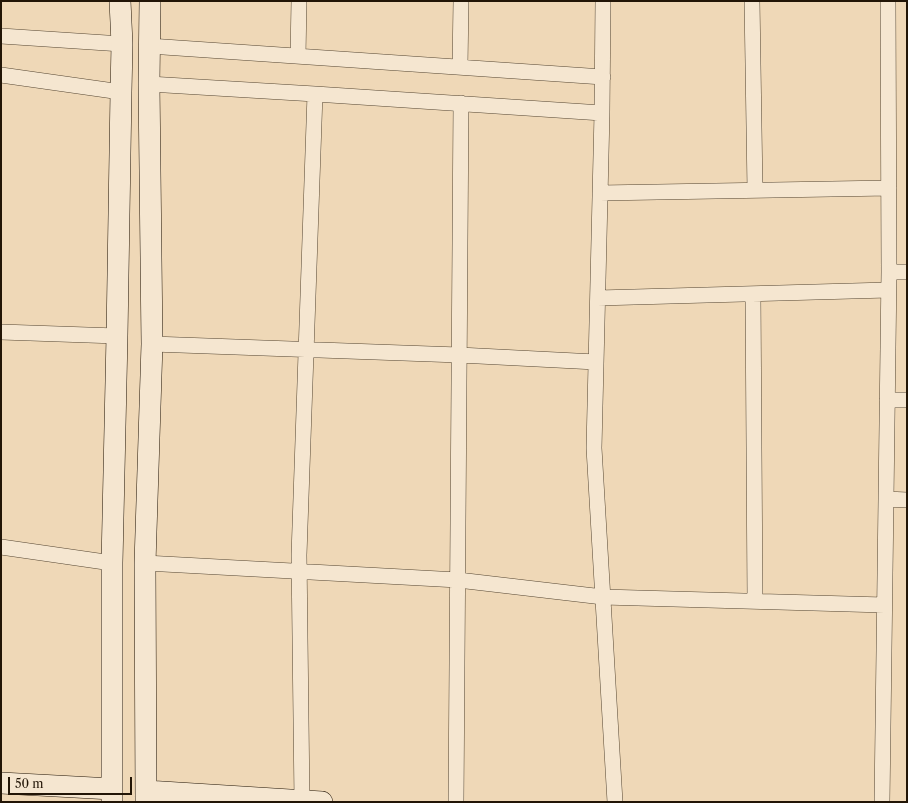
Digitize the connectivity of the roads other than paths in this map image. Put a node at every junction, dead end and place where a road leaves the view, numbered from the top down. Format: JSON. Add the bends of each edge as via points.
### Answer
{"nodes":[{"id":1,"x":120,"y":1,"type":"edge"},
{"id":2,"x":150,"y":1,"type":"edge"},
{"id":3,"x":299,"y":1,"type":"edge"},
{"id":4,"x":460,"y":1,"type":"edge"},
{"id":5,"x":603,"y":1,"type":"edge"},
{"id":6,"x":752,"y":1,"type":"edge"},
{"id":7,"x":888,"y":1,"type":"edge"},
{"id":8,"x":1,"y":36,"type":"edge"},
{"id":9,"x":122,"y":44,"type":"junction"},
{"id":10,"x":149,"y":46,"type":"junction"},
{"id":11,"x":298,"y":56,"type":"junction"},
{"id":12,"x":460,"y":67,"type":"junction"},
{"id":13,"x":1,"y":75,"type":"edge"},
{"id":14,"x":603,"y":77,"type":"junction"},
{"id":15,"x":149,"y":84,"type":"junction"},
{"id":16,"x":121,"y":92,"type":"junction"},
{"id":17,"x":315,"y":94,"type":"junction"},
{"id":18,"x":460,"y":103,"type":"junction"},
{"id":19,"x":602,"y":113,"type":"junction"},
{"id":20,"x":888,"y":188,"type":"junction"},
{"id":21,"x":755,"y":190,"type":"junction"},
{"id":22,"x":600,"y":192,"type":"junction"},
{"id":23,"x":889,"y":272,"type":"junction"},
{"id":24,"x":907,"y":272,"type":"edge"},
{"id":25,"x":888,"y":290,"type":"junction"},
{"id":26,"x":753,"y":294,"type":"junction"},
{"id":27,"x":598,"y":298,"type":"junction"},
{"id":28,"x":1,"y":332,"type":"edge"},
{"id":29,"x":117,"y":336,"type":"junction"},
{"id":30,"x":152,"y":344,"type":"junction"},
{"id":31,"x":306,"y":350,"type":"junction"},
{"id":32,"x":459,"y":356,"type":"junction"},
{"id":33,"x":596,"y":362,"type":"junction"},
{"id":34,"x":887,"y":400,"type":"junction"},
{"id":35,"x":907,"y":400,"type":"edge"},
{"id":36,"x":886,"y":499,"type":"junction"},
{"id":37,"x":907,"y":500,"type":"edge"},
{"id":38,"x":1,"y":547,"type":"edge"},
{"id":39,"x":112,"y":563,"type":"junction"},
{"id":40,"x":145,"y":563,"type":"junction"},
{"id":41,"x":299,"y":571,"type":"junction"},
{"id":42,"x":458,"y":580,"type":"junction"},
{"id":43,"x":603,"y":597,"type":"junction"},
{"id":44,"x":755,"y":602,"type":"junction"},
{"id":45,"x":884,"y":605,"type":"junction"},
{"id":46,"x":1,"y":783,"type":"edge"},
{"id":47,"x":112,"y":796,"type":"edge"},
{"id":48,"x":146,"y":797,"type":"edge"},
{"id":49,"x":312,"y":801,"type":"edge"},
{"id":50,"x":456,"y":802,"type":"edge"},
{"id":51,"x":615,"y":802,"type":"edge"},
{"id":52,"x":882,"y":802,"type":"edge"}],
"edges":[{"from":1,"to":9,"type":"main road"},
{"from":2,"to":10,"type":"main road"},
{"from":3,"to":11,"type":"street"},
{"from":4,"to":12,"type":"street"},
{"from":5,"to":14,"type":"street"},
{"from":6,"to":21,"type":"street"},
{"from":7,"to":20,"type":"street"},
{"from":8,"to":9,"type":"street"},
{"from":9,"to":16,"type":"main road"},
{"from":10,"to":11,"type":"street"},
{"from":10,"to":15,"type":"main road"},
{"from":11,"to":12,"type":"street"},
{"from":12,"to":14,"type":"street"},
{"from":13,"to":16,"type":"street"},
{"from":14,"to":19,"type":"street"},
{"from":15,"to":17,"type":"street"},
{"from":15,"to":30,"type":"main road"},
{"from":16,"to":29,"type":"main road"},
{"from":17,"to":18,"type":"street"},
{"from":17,"to":31,"type":"street"},
{"from":18,"to":19,"type":"street"},
{"from":18,"to":32,"type":"street"},
{"from":19,"to":22,"type":"street"},
{"from":20,"to":21,"type":"street"},
{"from":20,"to":23,"type":"street"},
{"from":21,"to":22,"type":"street"},
{"from":22,"to":27,"type":"street"},
{"from":23,"to":24,"type":"street"},
{"from":23,"to":25,"type":"street"},
{"from":25,"to":26,"type":"street"},
{"from":25,"to":34,"type":"street"},
{"from":26,"to":27,"type":"street"},
{"from":26,"to":44,"type":"street"},
{"from":27,"to":33,"type":"street"},
{"from":28,"to":29,"type":"street"},
{"from":29,"to":39,"type":"main road"},
{"from":30,"to":31,"type":"street"},
{"from":30,"to":40,"type":"main road"},
{"from":31,"to":32,"type":"street"},
{"from":31,"to":41,"type":"street"},
{"from":32,"to":33,"type":"street"},
{"from":32,"to":42,"type":"street"},
{"from":33,"to":43,"type":"street","via":[[594,448]]},
{"from":34,"to":35,"type":"street"},
{"from":34,"to":36,"type":"street"},
{"from":36,"to":37,"type":"street"},
{"from":36,"to":45,"type":"street"},
{"from":38,"to":39,"type":"street"},
{"from":39,"to":47,"type":"main road"},
{"from":40,"to":41,"type":"street"},
{"from":40,"to":48,"type":"main road"},
{"from":41,"to":42,"type":"street"},
{"from":41,"to":49,"type":"street"},
{"from":42,"to":43,"type":"street"},
{"from":42,"to":50,"type":"street"},
{"from":43,"to":44,"type":"street"},
{"from":43,"to":51,"type":"street"},
{"from":44,"to":45,"type":"street"},
{"from":45,"to":52,"type":"street"},
{"from":46,"to":47,"type":"main road"},
{"from":48,"to":49,"type":"main road"}]}
